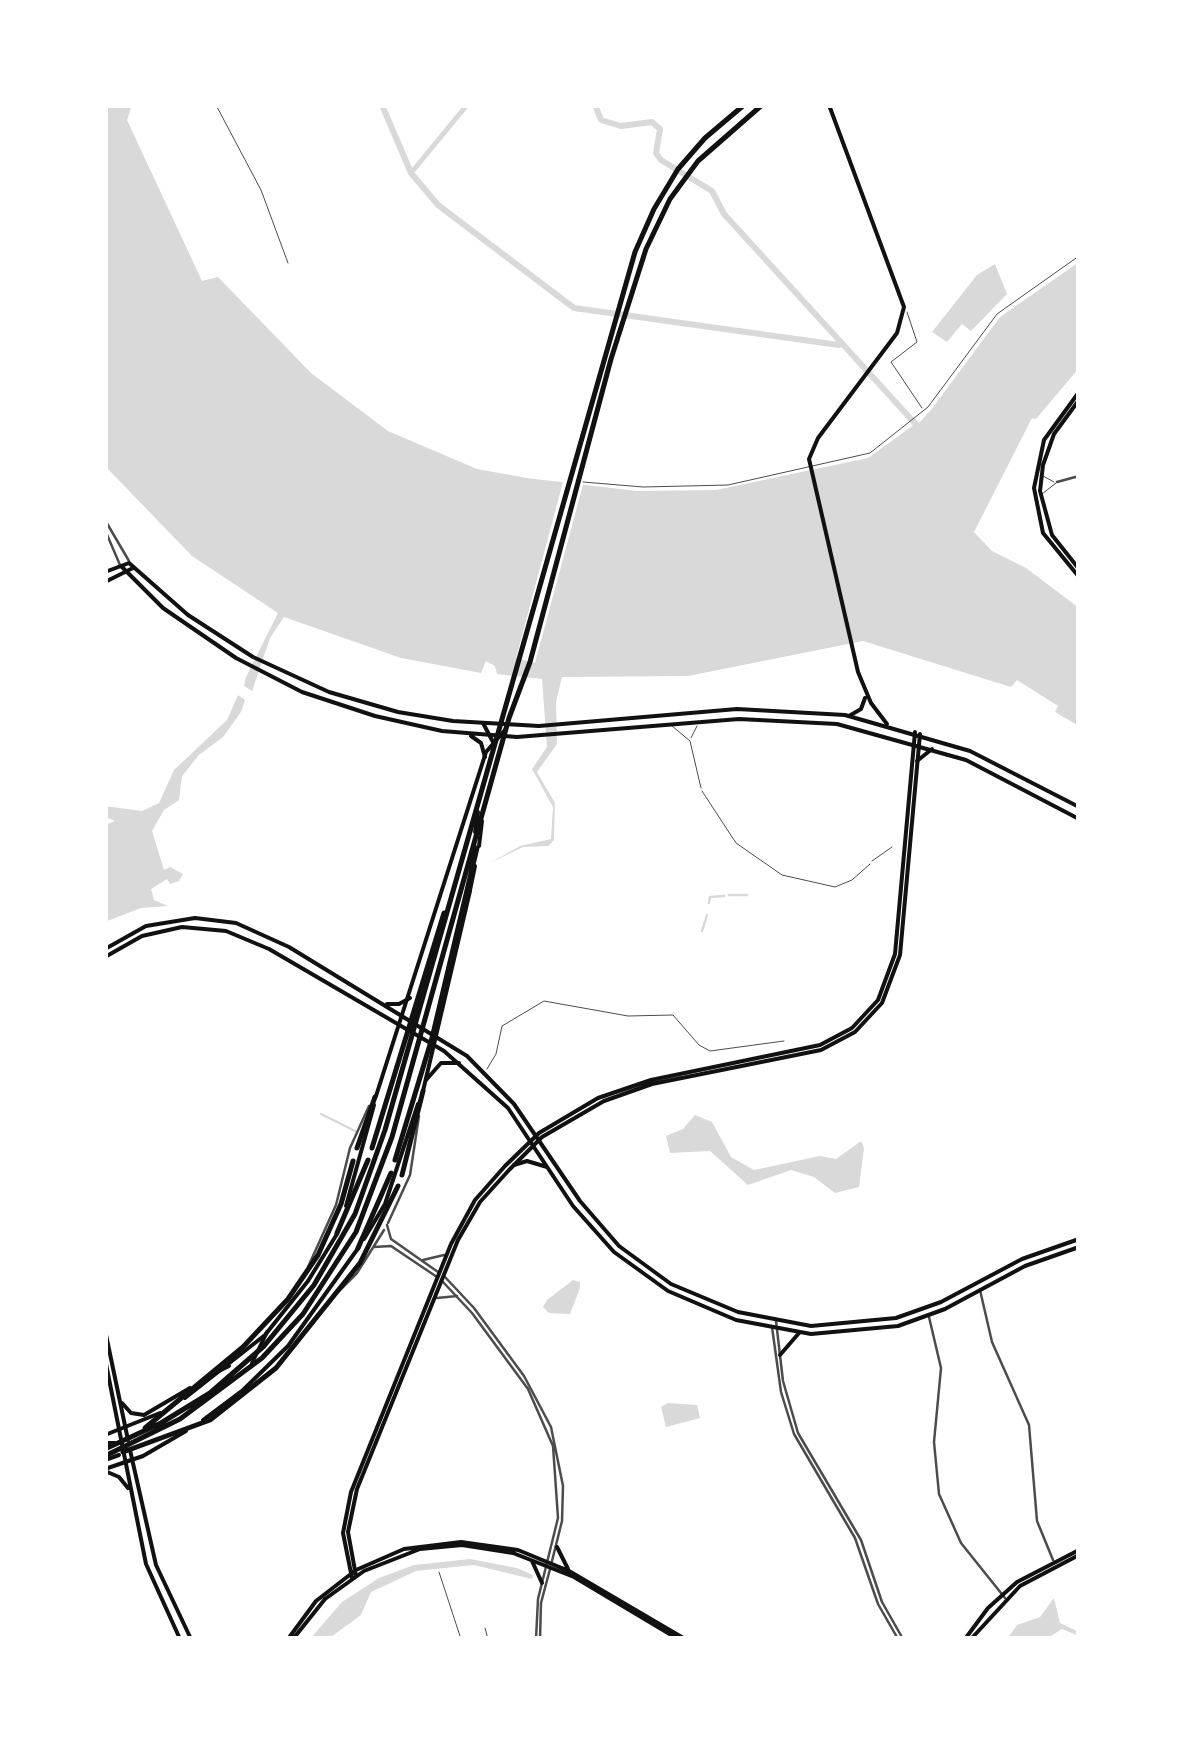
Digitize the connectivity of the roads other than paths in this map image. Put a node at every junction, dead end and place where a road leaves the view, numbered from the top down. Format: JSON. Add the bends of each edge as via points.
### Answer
{"nodes":[{"id":1,"x":216,"y":105,"type":"edge"},
{"id":2,"x":744,"y":105,"type":"edge"},
{"id":3,"x":762,"y":105,"type":"edge"},
{"id":4,"x":829,"y":105,"type":"edge"},
{"id":5,"x":1079,"y":256,"type":"edge"},
{"id":6,"x":288,"y":262,"type":"dead end"},
{"id":7,"x":904,"y":310,"type":"junction"},
{"id":8,"x":1079,"y":392,"type":"edge"},
{"id":9,"x":1079,"y":400,"type":"edge"},
{"id":10,"x":924,"y":411,"type":"junction"},
{"id":11,"x":810,"y":470,"type":"junction"},
{"id":12,"x":1042,"y":472,"type":"junction"},
{"id":13,"x":1079,"y":476,"type":"edge"},
{"id":14,"x":565,"y":480,"type":"dead end"},
{"id":15,"x":1058,"y":482,"type":"junction"},
{"id":16,"x":1041,"y":498,"type":"junction"},
{"id":17,"x":105,"y":520,"type":"edge"},
{"id":18,"x":105,"y":530,"type":"edge"},
{"id":19,"x":131,"y":565,"type":"junction"},
{"id":20,"x":121,"y":566,"type":"junction"},
{"id":21,"x":1079,"y":569,"type":"edge"},
{"id":22,"x":105,"y":572,"type":"edge"},
{"id":23,"x":125,"y":574,"type":"junction"},
{"id":24,"x":1079,"y":577,"type":"edge"},
{"id":25,"x":105,"y":582,"type":"edge"},
{"id":26,"x":866,"y":693,"type":"junction"},
{"id":27,"x":849,"y":716,"type":"junction"},
{"id":28,"x":483,"y":722,"type":"junction"},
{"id":29,"x":704,"y":722,"type":"junction"},
{"id":30,"x":887,"y":724,"type":"junction"},
{"id":31,"x":513,"y":725,"type":"junction"},
{"id":32,"x":669,"y":725,"type":"junction"},
{"id":33,"x":917,"y":733,"type":"junction"},
{"id":34,"x":467,"y":734,"type":"junction"},
{"id":35,"x":506,"y":736,"type":"junction"},
{"id":36,"x":494,"y":737,"type":"junction"},
{"id":37,"x":690,"y":742,"type":"junction"},
{"id":38,"x":916,"y":743,"type":"junction"},
{"id":39,"x":935,"y":748,"type":"junction"},
{"id":40,"x":485,"y":757,"type":"junction"},
{"id":41,"x":917,"y":761,"type":"junction"},
{"id":42,"x":1079,"y":807,"type":"edge"},
{"id":43,"x":486,"y":811,"type":"junction"},
{"id":44,"x":1079,"y":819,"type":"edge"},
{"id":45,"x":467,"y":839,"type":"junction"},
{"id":46,"x":907,"y":848,"type":"junction"},
{"id":47,"x":470,"y":890,"type":"junction"},
{"id":48,"x":105,"y":949,"type":"edge"},
{"id":49,"x":105,"y":957,"type":"edge"},
{"id":50,"x":410,"y":998,"type":"junction"},
{"id":51,"x":382,"y":1002,"type":"junction"},
{"id":52,"x":404,"y":1015,"type":"junction"},
{"id":53,"x":400,"y":1024,"type":"junction"},
{"id":54,"x":438,"y":1035,"type":"junction"},
{"id":55,"x":784,"y":1040,"type":"dead end"},
{"id":56,"x":436,"y":1046,"type":"junction"},
{"id":57,"x":459,"y":1063,"type":"junction"},
{"id":58,"x":485,"y":1072,"type":"junction"},
{"id":59,"x":426,"y":1080,"type":"junction"},
{"id":60,"x":423,"y":1091,"type":"junction"},
{"id":61,"x":376,"y":1097,"type":"junction"},
{"id":62,"x":538,"y":1137,"type":"junction"},
{"id":63,"x":532,"y":1143,"type":"junction"},
{"id":64,"x":357,"y":1148,"type":"dead end"},
{"id":65,"x":372,"y":1148,"type":"dead end"},
{"id":66,"x":353,"y":1160,"type":"dead end"},
{"id":67,"x":368,"y":1160,"type":"dead end"},
{"id":68,"x":394,"y":1160,"type":"dead end"},
{"id":69,"x":514,"y":1165,"type":"junction"},
{"id":70,"x":548,"y":1168,"type":"junction"},
{"id":71,"x":390,"y":1173,"type":"dead end"},
{"id":72,"x":402,"y":1175,"type":"dead end"},
{"id":73,"x":398,"y":1186,"type":"dead end"},
{"id":74,"x":387,"y":1225,"type":"junction"},
{"id":75,"x":337,"y":1234,"type":"junction"},
{"id":76,"x":1079,"y":1239,"type":"edge"},
{"id":77,"x":374,"y":1247,"type":"junction"},
{"id":78,"x":1079,"y":1247,"type":"edge"},
{"id":79,"x":358,"y":1248,"type":"junction"},
{"id":80,"x":448,"y":1251,"type":"junction"},
{"id":81,"x":422,"y":1260,"type":"junction"},
{"id":82,"x":440,"y":1276,"type":"junction"},
{"id":83,"x":308,"y":1281,"type":"junction"},
{"id":84,"x":978,"y":1282,"type":"junction"},
{"id":85,"x":980,"y":1290,"type":"junction"},
{"id":86,"x":457,"y":1296,"type":"junction"},
{"id":87,"x":325,"y":1299,"type":"junction"},
{"id":88,"x":432,"y":1302,"type":"junction"},
{"id":89,"x":929,"y":1316,"type":"junction"},
{"id":90,"x":774,"y":1321,"type":"junction"},
{"id":91,"x":775,"y":1329,"type":"junction"},
{"id":92,"x":105,"y":1330,"type":"edge"},
{"id":93,"x":268,"y":1332,"type":"junction"},
{"id":94,"x":799,"y":1333,"type":"junction"},
{"id":95,"x":780,"y":1354,"type":"junction"},
{"id":96,"x":105,"y":1359,"type":"edge"},
{"id":97,"x":229,"y":1366,"type":"junction"},
{"id":98,"x":119,"y":1398,"type":"junction"},
{"id":99,"x":126,"y":1428,"type":"junction"},
{"id":100,"x":117,"y":1430,"type":"junction"},
{"id":101,"x":188,"y":1430,"type":"junction"},
{"id":102,"x":105,"y":1435,"type":"edge"},
{"id":103,"x":131,"y":1438,"type":"junction"},
{"id":104,"x":119,"y":1443,"type":"junction"},
{"id":105,"x":131,"y":1451,"type":"junction"},
{"id":106,"x":106,"y":1453,"type":"edge"},
{"id":107,"x":121,"y":1455,"type":"junction"},
{"id":108,"x":132,"y":1460,"type":"junction"},
{"id":109,"x":123,"y":1463,"type":"junction"},
{"id":110,"x":105,"y":1470,"type":"edge"},
{"id":111,"x":130,"y":1490,"type":"junction"},
{"id":112,"x":557,"y":1547,"type":"junction"},
{"id":113,"x":1079,"y":1553,"type":"edge"},
{"id":114,"x":350,"y":1555,"type":"junction"},
{"id":115,"x":528,"y":1558,"type":"junction"},
{"id":116,"x":1053,"y":1560,"type":"junction"},
{"id":117,"x":370,"y":1563,"type":"junction"},
{"id":118,"x":549,"y":1564,"type":"junction"},
{"id":119,"x":439,"y":1572,"type":"dead end"},
{"id":120,"x":572,"y":1572,"type":"junction"},
{"id":121,"x":353,"y":1575,"type":"junction"},
{"id":122,"x":542,"y":1583,"type":"junction"},
{"id":123,"x":1004,"y":1596,"type":"junction"},
{"id":124,"x":484,"y":1628,"type":"dead end"},
{"id":125,"x":180,"y":1639,"type":"edge"},
{"id":126,"x":191,"y":1639,"type":"edge"},
{"id":127,"x":290,"y":1639,"type":"edge"},
{"id":128,"x":460,"y":1639,"type":"edge"},
{"id":129,"x":488,"y":1639,"type":"edge"},
{"id":130,"x":538,"y":1639,"type":"edge"},
{"id":131,"x":678,"y":1639,"type":"edge"},
{"id":132,"x":686,"y":1639,"type":"edge"},
{"id":133,"x":901,"y":1639,"type":"edge"},
{"id":134,"x":968,"y":1639,"type":"edge"}],
"edges":[{"from":1,"to":6,"type":"street","via":[[262,190]]},
{"from":2,"to":45,"type":"highway","via":[[678,169],[640,238]]},
{"from":3,"to":43,"type":"highway","via":[[698,162],[670,199],[646,250]]},
{"from":4,"to":7,"type":"main road"},
{"from":5,"to":10,"type":"street","via":[[994,317]]},
{"from":7,"to":10,"type":"street","via":[[917,342],[890,361]]},
{"from":7,"to":11,"type":"main road","via":[[897,333],[814,444]]},
{"from":8,"to":24,"type":"main road","via":[[1053,423],[1034,488],[1043,533]]},
{"from":9,"to":12,"type":"main road","via":[[1054,434]]},
{"from":10,"to":11,"type":"street","via":[[870,454]]},
{"from":11,"to":14,"type":"street","via":[[728,485]]},
{"from":11,"to":26,"type":"main road"},
{"from":12,"to":15,"type":"street"},
{"from":12,"to":16,"type":"main road"},
{"from":13,"to":15,"type":"street"},
{"from":15,"to":16,"type":"street"},
{"from":16,"to":21,"type":"main road","via":[[1052,535]]},
{"from":17,"to":19,"type":"street"},
{"from":18,"to":20,"type":"street"},
{"from":19,"to":20,"type":"main road"},
{"from":19,"to":23,"type":"main road"},
{"from":19,"to":28,"type":"main road","via":[[188,615],[262,662],[374,706]]},
{"from":20,"to":22,"type":"main road"},
{"from":20,"to":23,"type":"main road"},
{"from":23,"to":25,"type":"main road"},
{"from":23,"to":34,"type":"main road","via":[[192,630],[258,670],[363,713]]},
{"from":26,"to":27,"type":"main road","via":[[861,709]]},
{"from":26,"to":30,"type":"main road"},
{"from":27,"to":30,"type":"main road"},
{"from":27,"to":31,"type":"main road","via":[[737,709]]},
{"from":28,"to":31,"type":"main road"},
{"from":28,"to":36,"type":"main road"},
{"from":29,"to":32,"type":"main road"},
{"from":29,"to":37,"type":"street"},
{"from":29,"to":38,"type":"main road","via":[[800,720]]},
{"from":30,"to":33,"type":"main road"},
{"from":31,"to":36,"type":"main road"},
{"from":32,"to":35,"type":"main road"},
{"from":32,"to":37,"type":"street"},
{"from":33,"to":38,"type":"main road"},
{"from":33,"to":42,"type":"main road","via":[[998,762]]},
{"from":34,"to":36,"type":"main road"},
{"from":34,"to":40,"type":"main road","via":[[481,743]]},
{"from":35,"to":36,"type":"main road"},
{"from":35,"to":47,"type":"main road"},
{"from":36,"to":40,"type":"main road"},
{"from":36,"to":47,"type":"main road"},
{"from":37,"to":46,"type":"street","via":[[701,790],[736,843],[782,875],[835,887],[893,847]]},
{"from":38,"to":39,"type":"main road"},
{"from":38,"to":41,"type":"main road"},
{"from":38,"to":46,"type":"main road"},
{"from":39,"to":41,"type":"main road"},
{"from":39,"to":44,"type":"main road","via":[[1014,781]]},
{"from":40,"to":50,"type":"main road"},
{"from":41,"to":46,"type":"main road"},
{"from":43,"to":68,"type":"highway","via":[[441,1002]]},
{"from":43,"to":106,"type":"highway","via":[[392,1137],[342,1256],[304,1314],[262,1358],[180,1420]]},
{"from":45,"to":65,"type":"highway"},
{"from":45,"to":103,"type":"highway","via":[[371,1175],[336,1252],[284,1326],[238,1369]]},
{"from":46,"to":62,"type":"main road","via":[[897,970],[882,1003],[855,1032],[816,1052],[627,1092]]},
{"from":47,"to":54,"type":"main road"},
{"from":48,"to":51,"type":"main road","via":[[166,920],[224,920],[274,939]]},
{"from":49,"to":53,"type":"main road","via":[[158,931],[226,930]]},
{"from":50,"to":51,"type":"main road"},
{"from":50,"to":52,"type":"main road"},
{"from":51,"to":52,"type":"main road"},
{"from":52,"to":53,"type":"main road"},
{"from":52,"to":54,"type":"main road"},
{"from":53,"to":56,"type":"main road"},
{"from":53,"to":61,"type":"main road"},
{"from":54,"to":56,"type":"main road"},
{"from":54,"to":58,"type":"main road"},
{"from":55,"to":58,"type":"street","via":[[710,1051],[673,1015],[624,1016],[547,1001],[502,1026]]},
{"from":56,"to":57,"type":"main road"},
{"from":56,"to":59,"type":"main road"},
{"from":57,"to":59,"type":"main road","via":[[441,1064]]},
{"from":57,"to":63,"type":"main road","via":[[508,1108]]},
{"from":58,"to":62,"type":"main road"},
{"from":59,"to":60,"type":"main road"},
{"from":60,"to":72,"type":"highway"},
{"from":60,"to":74,"type":"street","via":[[410,1175]]},
{"from":60,"to":79,"type":"main road","via":[[385,1204]]},
{"from":61,"to":64,"type":"highway"},
{"from":61,"to":75,"type":"main road"},
{"from":61,"to":83,"type":"street","via":[[350,1148]]},
{"from":62,"to":63,"type":"main road"},
{"from":62,"to":90,"type":"main road","via":[[585,1208],[636,1261],[708,1302]]},
{"from":63,"to":69,"type":"main road"},
{"from":63,"to":70,"type":"main road"},
{"from":63,"to":80,"type":"main road","via":[[476,1200]]},
{"from":66,"to":103,"type":"highway","via":[[318,1256],[275,1315]]},
{"from":67,"to":75,"type":"highway"},
{"from":69,"to":70,"type":"main road","via":[[531,1161]]},
{"from":69,"to":82,"type":"main road","via":[[480,1202]]},
{"from":70,"to":91,"type":"main road","via":[[592,1229],[637,1272],[705,1309]]},
{"from":71,"to":79,"type":"highway"},
{"from":73,"to":106,"type":"highway","via":[[370,1247],[324,1313],[252,1390],[199,1426]]},
{"from":74,"to":77,"type":"street"},
{"from":74,"to":81,"type":"street","via":[[391,1239]]},
{"from":75,"to":83,"type":"main road"},
{"from":76,"to":84,"type":"main road"},
{"from":77,"to":82,"type":"street","via":[[391,1246]]},
{"from":77,"to":87,"type":"street","via":[[348,1286]]},
{"from":78,"to":85,"type":"main road"},
{"from":79,"to":87,"type":"main road"},
{"from":80,"to":81,"type":"street","via":[[438,1260]]},
{"from":80,"to":82,"type":"main road"},
{"from":81,"to":82,"type":"street"},
{"from":82,"to":86,"type":"street"},
{"from":82,"to":88,"type":"main road"},
{"from":82,"to":112,"type":"street","via":[[490,1328],[548,1416],[562,1475]]},
{"from":82,"to":121,"type":"main road","via":[[348,1498],[343,1533]]},
{"from":83,"to":93,"type":"main road"},
{"from":84,"to":85,"type":"street"},
{"from":84,"to":90,"type":"main road","via":[[888,1320],[828,1326]]},
{"from":85,"to":89,"type":"main road"},
{"from":85,"to":116,"type":"street","via":[[995,1350],[1029,1424],[1036,1513]]},
{"from":86,"to":88,"type":"street"},
{"from":86,"to":118,"type":"street","via":[[528,1389],[550,1434],[559,1493]]},
{"from":87,"to":101,"type":"main road","via":[[267,1368]]},
{"from":88,"to":114,"type":"main road","via":[[352,1503]]},
{"from":89,"to":94,"type":"main road","via":[[872,1330]]},
{"from":89,"to":123,"type":"street","via":[[941,1368],[934,1442],[939,1494],[961,1543]]},
{"from":90,"to":91,"type":"street"},
{"from":91,"to":94,"type":"main road"},
{"from":91,"to":95,"type":"street"},
{"from":91,"to":133,"type":"street","via":[[781,1392],[794,1434],[855,1538],[878,1604]]},
{"from":92,"to":98,"type":"main road"},
{"from":93,"to":97,"type":"main road"},
{"from":93,"to":103,"type":"main road","via":[[258,1356],[224,1388]]},
{"from":94,"to":95,"type":"main road"},
{"from":95,"to":133,"type":"street","via":[[802,1443],[860,1540]]},
{"from":96,"to":100,"type":"main road"},
{"from":97,"to":98,"type":"main road","via":[[144,1415],[131,1413]]},
{"from":97,"to":99,"type":"main road"},
{"from":98,"to":99,"type":"main road"},
{"from":99,"to":100,"type":"main road"},
{"from":99,"to":103,"type":"main road"},
{"from":100,"to":102,"type":"main road"},
{"from":100,"to":104,"type":"main road"},
{"from":101,"to":105,"type":"main road"},
{"from":101,"to":108,"type":"main road"},
{"from":103,"to":104,"type":"main road"},
{"from":103,"to":105,"type":"main road"},
{"from":103,"to":106,"type":"highway"},
{"from":104,"to":106,"type":"main road"},
{"from":104,"to":107,"type":"main road"},
{"from":105,"to":107,"type":"main road"},
{"from":105,"to":108,"type":"main road"},
{"from":106,"to":107,"type":"main road"},
{"from":107,"to":109,"type":"main road"},
{"from":108,"to":109,"type":"main road"},
{"from":108,"to":126,"type":"main road","via":[[156,1565]]},
{"from":109,"to":110,"type":"main road"},
{"from":109,"to":111,"type":"main road"},
{"from":110,"to":111,"type":"main road"},
{"from":111,"to":125,"type":"main road","via":[[152,1582]]},
{"from":112,"to":118,"type":"street"},
{"from":112,"to":120,"type":"main road"},
{"from":113,"to":116,"type":"main road"},
{"from":113,"to":123,"type":"main road"},
{"from":114,"to":117,"type":"main road"},
{"from":114,"to":121,"type":"main road"},
{"from":115,"to":118,"type":"main road"},
{"from":115,"to":121,"type":"main road","via":[[488,1547],[443,1546]]},
{"from":115,"to":122,"type":"main road"},
{"from":116,"to":123,"type":"main road"},
{"from":117,"to":118,"type":"main road","via":[[404,1549],[451,1542],[497,1545]]},
{"from":117,"to":121,"type":"main road"},
{"from":118,"to":120,"type":"main road"},
{"from":118,"to":122,"type":"street"},
{"from":118,"to":130,"type":"street"},
{"from":118,"to":131,"type":"main road"},
{"from":119,"to":128,"type":"street"},
{"from":120,"to":132,"type":"main road"},
{"from":121,"to":127,"type":"main road","via":[[314,1603]]},
{"from":122,"to":130,"type":"street"},
{"from":123,"to":134,"type":"main road"},
{"from":124,"to":129,"type":"street"}]}
